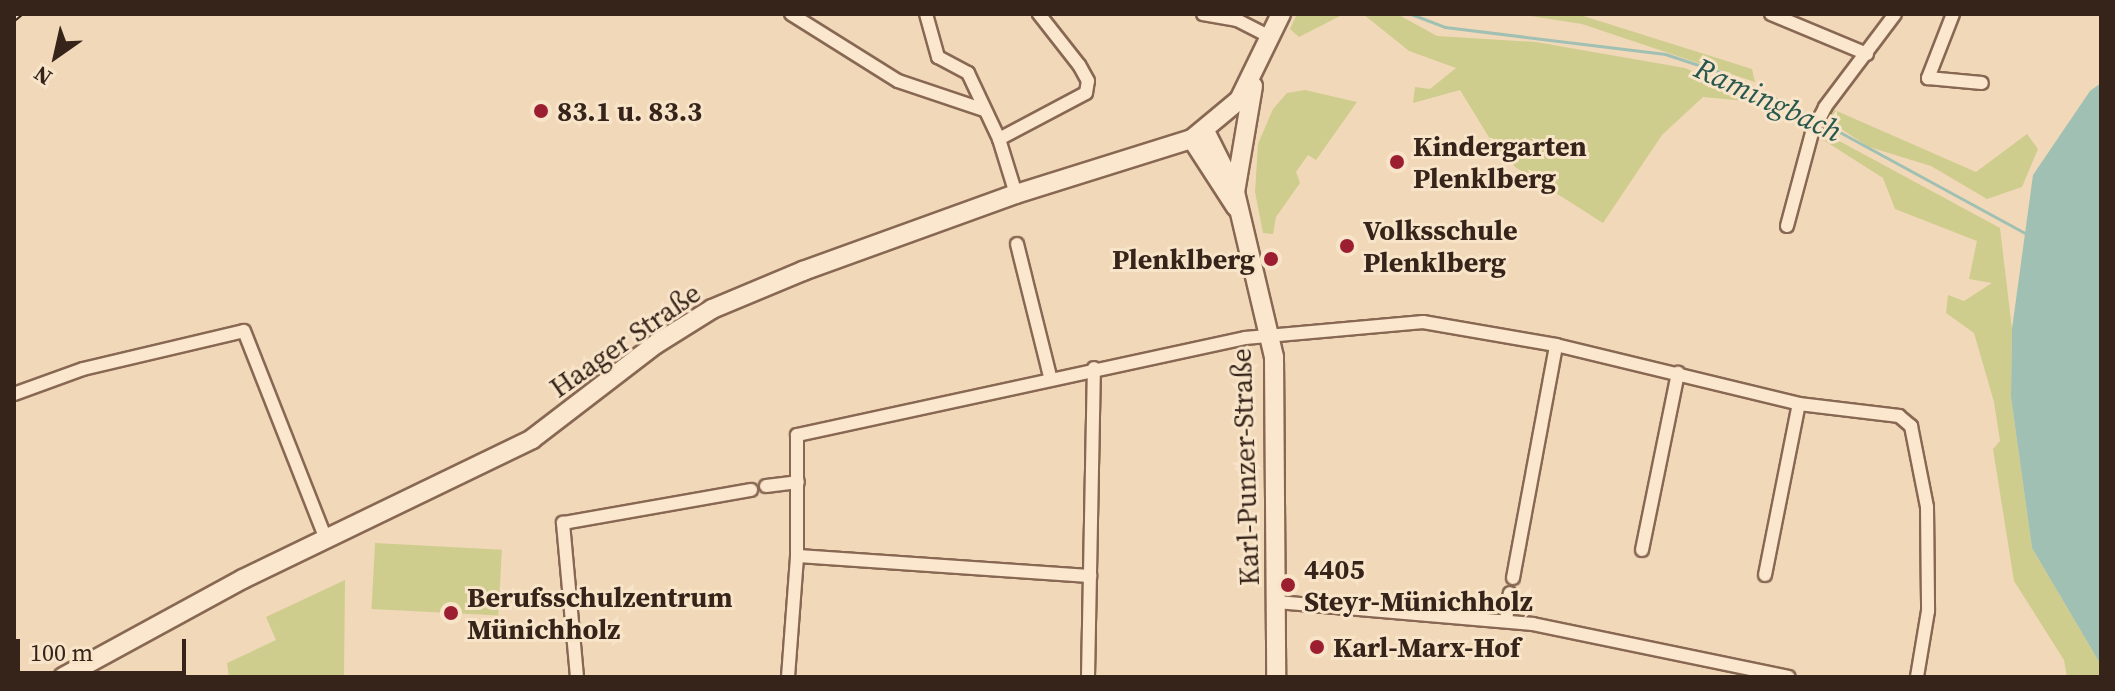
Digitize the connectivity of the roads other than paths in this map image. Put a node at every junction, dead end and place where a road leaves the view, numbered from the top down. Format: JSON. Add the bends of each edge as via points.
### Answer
{"nodes":[{"id":1,"x":791,"y":14,"type":"edge"},
{"id":2,"x":926,"y":14,"type":"edge"},
{"id":3,"x":1039,"y":14,"type":"edge"},
{"id":4,"x":1203,"y":14,"type":"edge"},
{"id":5,"x":1281,"y":14,"type":"edge"},
{"id":6,"x":1771,"y":14,"type":"edge"},
{"id":7,"x":1895,"y":14,"type":"edge"},
{"id":8,"x":1953,"y":14,"type":"edge"},
{"id":9,"x":1271,"y":37,"type":"junction"},
{"id":10,"x":1867,"y":54,"type":"junction"},
{"id":11,"x":1258,"y":68,"type":"junction"},
{"id":12,"x":1982,"y":83,"type":"dead end"},
{"id":13,"x":984,"y":110,"type":"junction"},
{"id":14,"x":1198,"y":135,"type":"junction"},
{"id":15,"x":999,"y":139,"type":"junction"},
{"id":16,"x":1016,"y":194,"type":"junction"},
{"id":17,"x":1236,"y":201,"type":"junction"},
{"id":18,"x":1787,"y":226,"type":"dead end"},
{"id":19,"x":1017,"y":244,"type":"dead end"},
{"id":20,"x":1269,"y":334,"type":"junction"},
{"id":21,"x":1556,"y":345,"type":"junction"},
{"id":22,"x":1094,"y":368,"type":"junction"},
{"id":23,"x":1678,"y":373,"type":"junction"},
{"id":24,"x":1050,"y":376,"type":"junction"},
{"id":25,"x":14,"y":394,"type":"edge"},
{"id":26,"x":1799,"y":404,"type":"junction"},
{"id":27,"x":798,"y":482,"type":"junction"},
{"id":28,"x":766,"y":486,"type":"dead end"},
{"id":29,"x":751,"y":490,"type":"dead end"},
{"id":30,"x":326,"y":539,"type":"junction"},
{"id":31,"x":1642,"y":550,"type":"dead end"},
{"id":32,"x":797,"y":556,"type":"junction"},
{"id":33,"x":1765,"y":575,"type":"dead end"},
{"id":34,"x":1090,"y":576,"type":"junction"},
{"id":35,"x":1513,"y":578,"type":"dead end"},
{"id":36,"x":1510,"y":593,"type":"dead end"},
{"id":37,"x":1277,"y":602,"type":"junction"},
{"id":38,"x":1506,"y":620,"type":"junction"},
{"id":39,"x":63,"y":677,"type":"edge"},
{"id":40,"x":577,"y":677,"type":"edge"},
{"id":41,"x":788,"y":677,"type":"edge"},
{"id":42,"x":1088,"y":677,"type":"edge"},
{"id":43,"x":1276,"y":677,"type":"edge"},
{"id":44,"x":1789,"y":677,"type":"edge"},
{"id":45,"x":1917,"y":677,"type":"edge"}],
"edges":[{"from":1,"to":13,"type":"street","via":[[898,81]]},
{"from":2,"to":13,"type":"street","via":[[938,57],[968,73]]},
{"from":3,"to":15,"type":"street","via":[[1079,65],[1088,81],[1086,93]]},
{"from":4,"to":9,"type":"street","via":[[1237,20]]},
{"from":5,"to":9,"type":"main road","name":"Haager Straße"},
{"from":6,"to":10,"type":"street"},
{"from":7,"to":10,"type":"street"},
{"from":8,"to":12,"type":"street","via":[[1928,78]]},
{"from":9,"to":11,"type":"main road","name":"Haager Straße"},
{"from":10,"to":18,"type":"street","via":[[1825,107],[1812,133]]},
{"from":11,"to":14,"type":"main road","name":"Haager Straße","via":[[1239,100]]},
{"from":11,"to":17,"type":"main road","name":"Karl-Punzer-Straße","via":[[1241,132]]},
{"from":13,"to":15,"type":"street"},
{"from":14,"to":16,"type":"main road","name":"Haager Straße"},
{"from":14,"to":17,"type":"main road","name":"Karl-Punzer-Straße"},
{"from":15,"to":16,"type":"street"},
{"from":16,"to":30,"type":"main road","name":"Haager Straße","via":[[712,309],[532,439]]},
{"from":17,"to":20,"type":"main road","name":"Karl-Punzer-Straße"},
{"from":19,"to":24,"type":"street"},
{"from":20,"to":21,"type":"street","via":[[1451,323]]},
{"from":20,"to":22,"type":"street"},
{"from":20,"to":37,"type":"main road","name":"Karl-Punzer-Straße","via":[[1275,377]]},
{"from":21,"to":23,"type":"street"},
{"from":21,"to":35,"type":"street"},
{"from":22,"to":24,"type":"street"},
{"from":22,"to":34,"type":"street"},
{"from":23,"to":26,"type":"street"},
{"from":23,"to":31,"type":"street"},
{"from":24,"to":27,"type":"street","via":[[797,435]]},
{"from":25,"to":30,"type":"street","via":[[83,369],[240,330],[246,334],[291,461]]},
{"from":26,"to":33,"type":"street"},
{"from":26,"to":45,"type":"street","via":[[1876,409],[1911,426],[1927,507],[1930,566]]},
{"from":27,"to":28,"type":"street"},
{"from":27,"to":32,"type":"street"},
{"from":29,"to":40,"type":"street","via":[[563,523]]},
{"from":30,"to":39,"type":"main road","name":"Haager Straße"},
{"from":32,"to":34,"type":"street"},
{"from":32,"to":41,"type":"street"},
{"from":34,"to":42,"type":"street"},
{"from":36,"to":38,"type":"street"},
{"from":37,"to":38,"type":"street"},
{"from":37,"to":43,"type":"main road","name":"Karl-Punzer-Straße"},
{"from":38,"to":44,"type":"street"}]}
